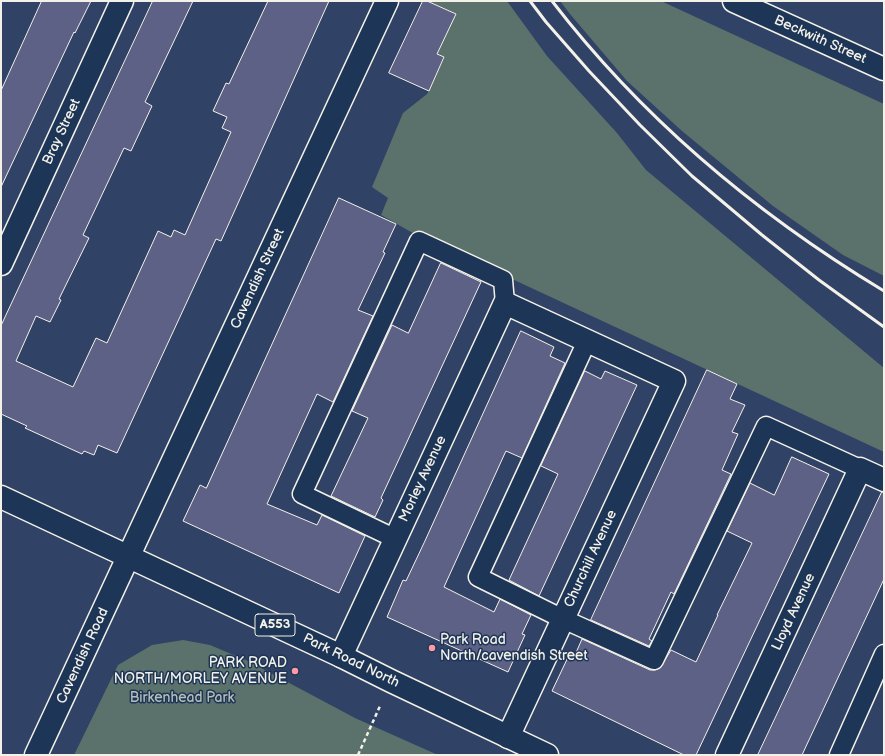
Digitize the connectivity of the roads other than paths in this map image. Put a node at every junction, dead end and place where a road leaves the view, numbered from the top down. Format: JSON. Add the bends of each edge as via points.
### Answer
{"nodes":[{"id":1,"x":122,"y":1,"type":"edge"},
{"id":2,"x":387,"y":1,"type":"edge"},
{"id":3,"x":734,"y":1,"type":"edge"},
{"id":4,"x":884,"y":69,"type":"edge"},
{"id":5,"x":1,"y":264,"type":"edge"},
{"id":6,"x":505,"y":303,"type":"junction"},
{"id":7,"x":587,"y":341,"type":"junction"},
{"id":8,"x":860,"y":469,"type":"junction"},
{"id":9,"x":884,"y":480,"type":"edge"},
{"id":10,"x":1,"y":497,"type":"edge"},
{"id":11,"x":396,"y":538,"type":"junction"},
{"id":12,"x":128,"y":557,"type":"junction"},
{"id":13,"x":563,"y":619,"type":"junction"},
{"id":14,"x":884,"y":654,"type":"edge"},
{"id":15,"x":341,"y":656,"type":"junction"},
{"id":16,"x":508,"y":736,"type":"junction"},
{"id":17,"x":36,"y":755,"type":"edge"},
{"id":18,"x":548,"y":755,"type":"edge"},
{"id":19,"x":727,"y":755,"type":"edge"},
{"id":20,"x":839,"y":755,"type":"edge"}],
"edges":[{"from":1,"to":5,"type":"street","name":"Bray Street"},
{"from":2,"to":12,"type":"street","name":"Cavendish Street"},
{"from":3,"to":4,"type":"street","name":"Beckwith Street"},
{"from":6,"to":7,"type":"street"},
{"from":6,"to":11,"type":"street","name":"Morley Avenue"},
{"from":6,"to":11,"type":"lane","via":[[503,280],[419,242],[302,494]]},
{"from":7,"to":13,"type":"lane","via":[[478,577]]},
{"from":7,"to":13,"type":"street","name":"Churchill Avenue","via":[[674,382]]},
{"from":8,"to":9,"type":"street"},
{"from":8,"to":13,"type":"lane","via":[[766,426],[654,660]]},
{"from":8,"to":19,"type":"street","name":"Lloyd Avenue"},
{"from":10,"to":12,"type":"street","name":"Park Road North","number":"A553"},
{"from":11,"to":15,"type":"street","name":"Morley Avenue"},
{"from":12,"to":15,"type":"street","name":"Park Road North","number":"A553"},
{"from":12,"to":17,"type":"street","name":"Cavendish Road"},
{"from":13,"to":16,"type":"street","name":"Churchill Avenue"},
{"from":14,"to":20,"type":"lane"},
{"from":15,"to":16,"type":"street","name":"Park Road North","number":"A553"},
{"from":16,"to":18,"type":"street","name":"Park Road North","number":"A553"}]}
